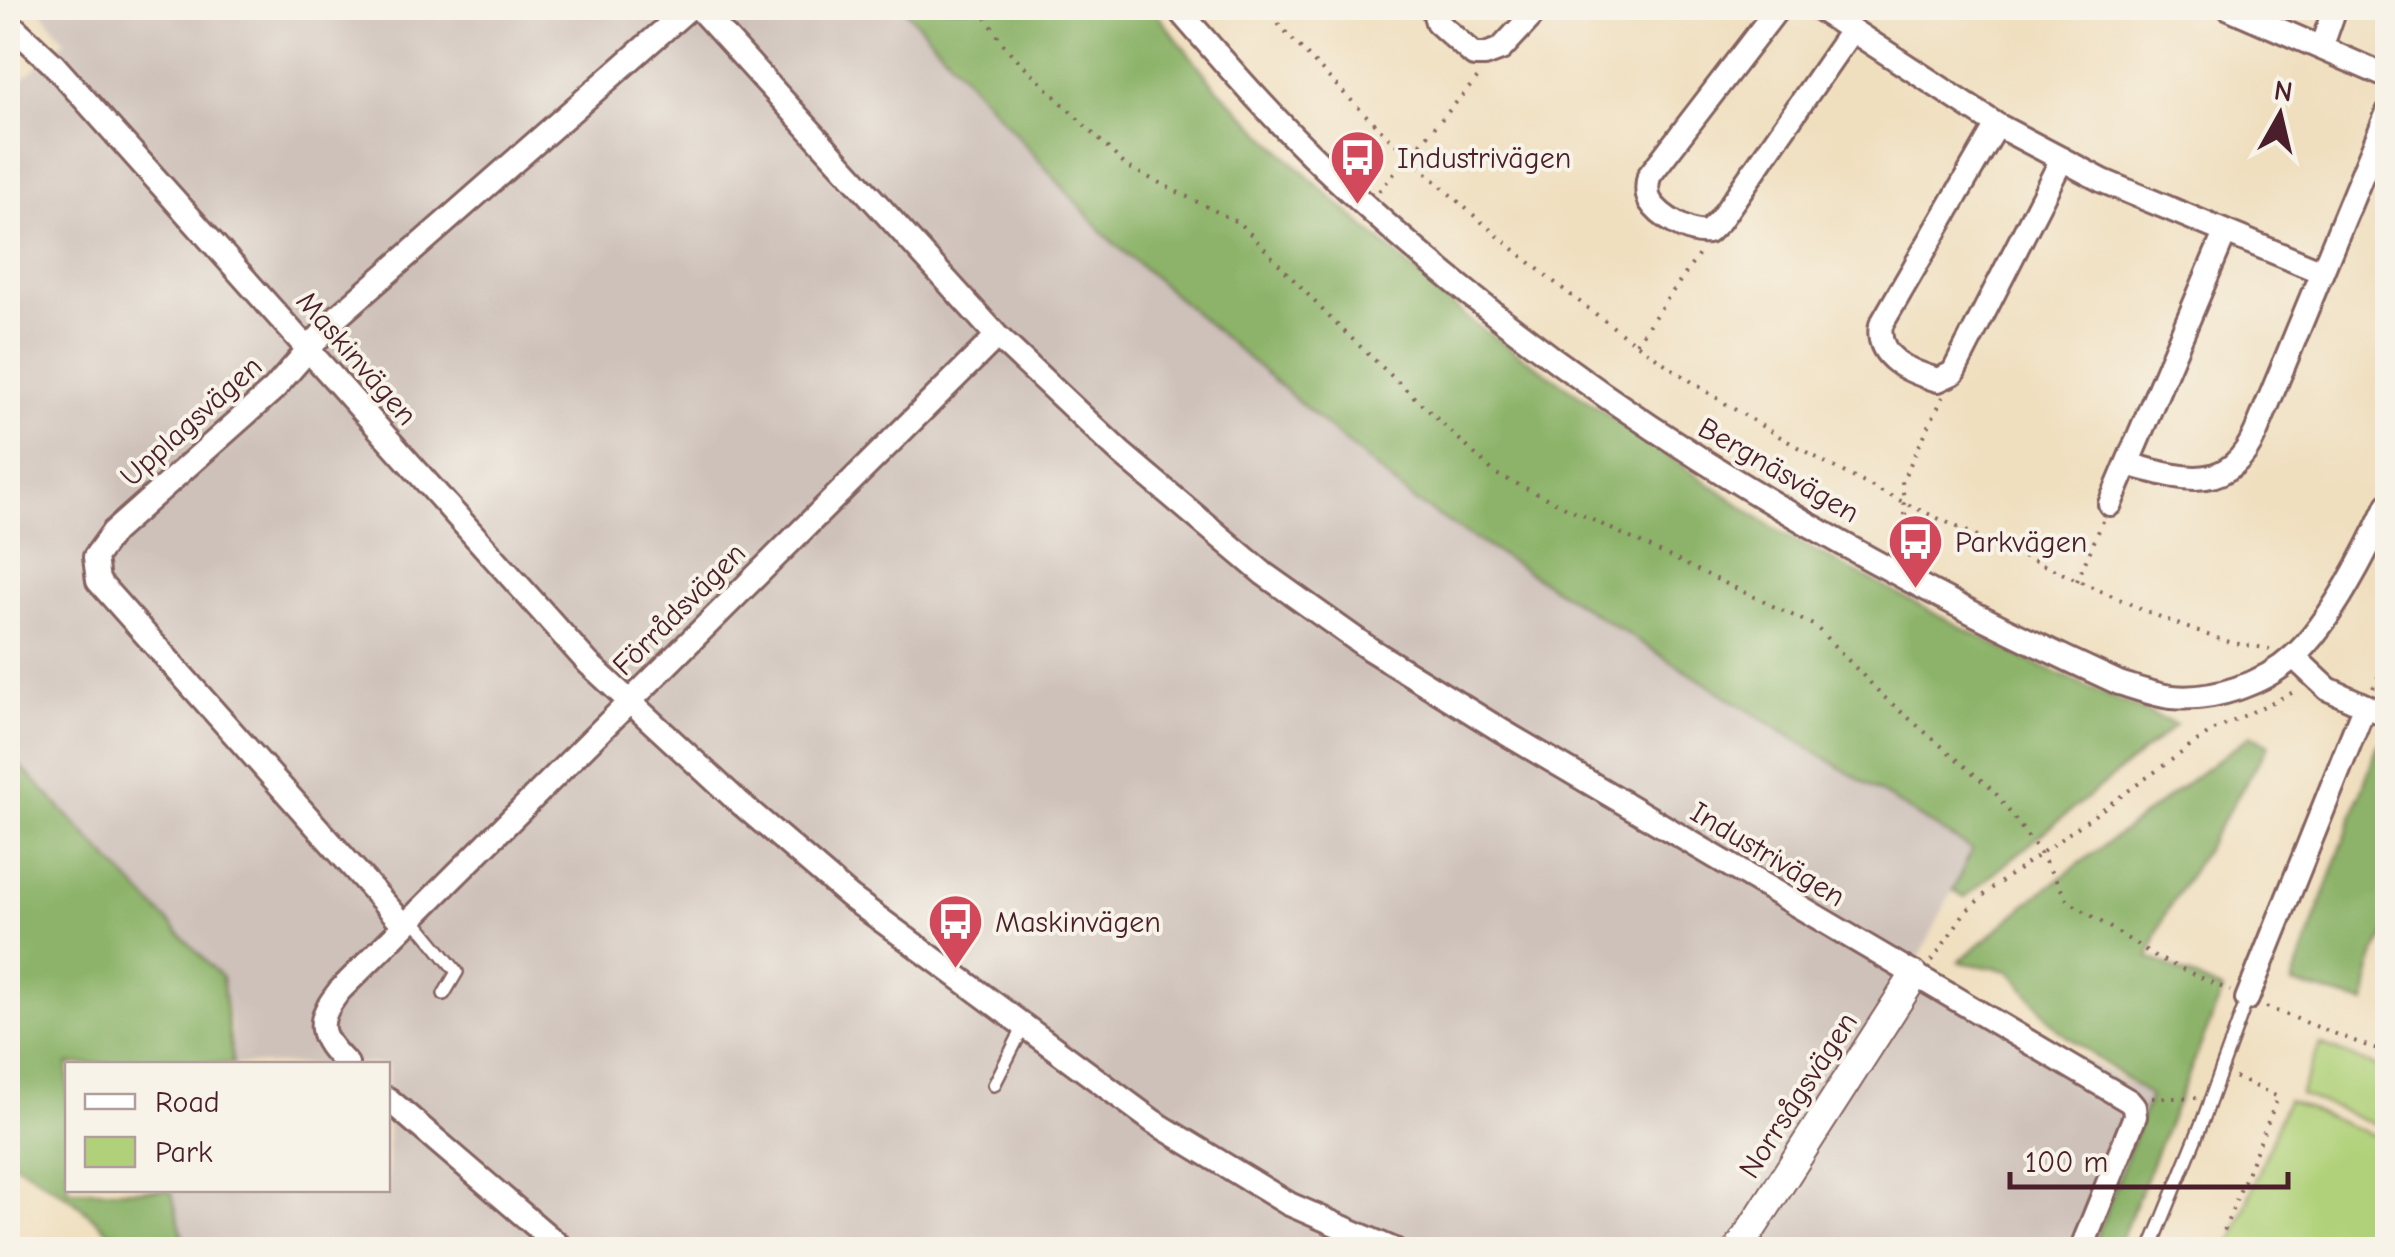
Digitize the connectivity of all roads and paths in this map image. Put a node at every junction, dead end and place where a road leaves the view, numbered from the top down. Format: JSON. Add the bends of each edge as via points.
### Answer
{"nodes":[{"id":1,"x":689,"y":8,"type":"edge"},
{"id":2,"x":699,"y":8,"type":"edge"},
{"id":3,"x":980,"y":8,"type":"edge"},
{"id":4,"x":1177,"y":8,"type":"edge"},
{"id":5,"x":1264,"y":8,"type":"edge"},
{"id":6,"x":1434,"y":8,"type":"edge"},
{"id":7,"x":1539,"y":8,"type":"edge"},
{"id":8,"x":1778,"y":8,"type":"edge"},
{"id":9,"x":1818,"y":8,"type":"edge"},
{"id":10,"x":2229,"y":8,"type":"edge"},
{"id":11,"x":2335,"y":8,"type":"edge"},
{"id":12,"x":8,"y":22,"type":"edge"},
{"id":13,"x":1851,"y":31,"type":"junction"},
{"id":14,"x":2321,"y":48,"type":"junction"},
{"id":15,"x":1485,"y":55,"type":"junction"},
{"id":16,"x":2388,"y":77,"type":"edge"},
{"id":17,"x":2388,"y":112,"type":"edge"},
{"id":18,"x":1997,"y":125,"type":"junction"},
{"id":19,"x":1407,"y":157,"type":"junction"},
{"id":20,"x":2062,"y":159,"type":"junction"},
{"id":21,"x":1366,"y":206,"type":"junction"},
{"id":22,"x":2226,"y":233,"type":"junction"},
{"id":23,"x":1701,"y":234,"type":"junction"},
{"id":24,"x":2322,"y":272,"type":"junction"},
{"id":25,"x":997,"y":336,"type":"junction"},
{"id":26,"x":1636,"y":343,"type":"junction"},
{"id":27,"x":308,"y":350,"type":"junction"},
{"id":28,"x":1938,"y":380,"type":"junction"},
{"id":29,"x":2127,"y":464,"type":"junction"},
{"id":30,"x":1902,"y":502,"type":"junction"},
{"id":31,"x":2110,"y":504,"type":"joint"},
{"id":32,"x":2388,"y":504,"type":"edge"},
{"id":33,"x":1908,"y":577,"type":"junction"},
{"id":34,"x":2077,"y":581,"type":"junction"},
{"id":35,"x":2388,"y":656,"type":"edge"},
{"id":36,"x":2294,"y":657,"type":"junction"},
{"id":37,"x":2310,"y":674,"type":"junction"},
{"id":38,"x":628,"y":702,"type":"junction"},
{"id":39,"x":2364,"y":706,"type":"junction"},
{"id":40,"x":2388,"y":716,"type":"edge"},
{"id":41,"x":2040,"y":853,"type":"junction"},
{"id":42,"x":408,"y":921,"type":"junction"},
{"id":43,"x":1914,"y":976,"type":"junction"},
{"id":44,"x":444,"y":994,"type":"dead end"},
{"id":45,"x":2247,"y":999,"type":"junction"},
{"id":46,"x":1023,"y":1028,"type":"junction"},
{"id":47,"x":2388,"y":1054,"type":"edge"},
{"id":48,"x":345,"y":1062,"type":"edge"},
{"id":49,"x":2221,"y":1070,"type":"junction"},
{"id":50,"x":994,"y":1085,"type":"dead end"},
{"id":51,"x":2211,"y":1098,"type":"junction"},
{"id":52,"x":390,"y":1101,"type":"edge"},
{"id":53,"x":2134,"y":1107,"type":"junction"},
{"id":54,"x":564,"y":1250,"type":"edge"},
{"id":55,"x":1394,"y":1250,"type":"edge"},
{"id":56,"x":1738,"y":1250,"type":"edge"},
{"id":57,"x":2081,"y":1250,"type":"edge"},
{"id":58,"x":2150,"y":1250,"type":"edge"},
{"id":59,"x":2216,"y":1250,"type":"edge"}],
"edges":[{"from":1,"to":27,"type":"street","name":"Upplagsvägen","via":[[336,318]]},
{"from":2,"to":25,"type":"street","name":"Industrivägen"},
{"from":3,"to":41,"type":"path","via":[[1006,48],[1126,166],[1241,224],[1496,474],[1815,626],[1884,697],[1994,790]]},
{"from":4,"to":21,"type":"street","name":"Bergnäsvägen"},
{"from":5,"to":19,"type":"path"},
{"from":6,"to":15,"type":"street","via":[[1437,22],[1474,55]]},
{"from":7,"to":15,"type":"street","via":[[1501,49]]},
{"from":8,"to":23,"type":"street","via":[[1648,176],[1651,202]]},
{"from":9,"to":13,"type":"street"},
{"from":10,"to":14,"type":"street"},
{"from":11,"to":14,"type":"street"},
{"from":12,"to":27,"type":"street","name":"Maskinvägen"},
{"from":13,"to":18,"type":"street"},
{"from":13,"to":23,"type":"street","via":[[1720,220]]},
{"from":14,"to":16,"type":"street"},
{"from":15,"to":19,"type":"path","via":[[1483,72]]},
{"from":17,"to":24,"type":"street"},
{"from":18,"to":20,"type":"street"},
{"from":18,"to":28,"type":"street","via":[[1881,325],[1887,356]]},
{"from":19,"to":21,"type":"path"},
{"from":19,"to":26,"type":"path"},
{"from":20,"to":22,"type":"street"},
{"from":20,"to":28,"type":"street","via":[[1953,372]]},
{"from":21,"to":33,"type":"street","name":"Bergnäsvägen","via":[[1502,322],[1658,433],[1736,484]]},
{"from":22,"to":24,"type":"street"},
{"from":22,"to":29,"type":"street"},
{"from":23,"to":26,"type":"path","via":[[1702,249]]},
{"from":24,"to":29,"type":"street","via":[[2240,462],[2204,479]]},
{"from":25,"to":38,"type":"street","name":"Förrådsvägen"},
{"from":25,"to":43,"type":"street","name":"Industrivägen","via":[[1264,574],[1372,650]]},
{"from":26,"to":30,"type":"path","via":[[1789,442]]},
{"from":27,"to":38,"type":"street","name":"Maskinvägen"},
{"from":27,"to":42,"type":"street","name":"Upplagsvägen","via":[[274,389],[103,542],[95,574]]},
{"from":28,"to":30,"type":"path","via":[[1943,396],[1902,481]]},
{"from":29,"to":31,"type":"street"},
{"from":30,"to":33,"type":"path"},
{"from":30,"to":34,"type":"path"},
{"from":31,"to":34,"type":"path"},
{"from":32,"to":36,"type":"street","name":"Bergnäsvägen","via":[[2334,604]]},
{"from":33,"to":36,"type":"street","name":"Bergnäsvägen","via":[[2086,668],[2169,696],[2235,688]]},
{"from":34,"to":36,"type":"path","via":[[2224,640]]},
{"from":35,"to":39,"type":"path"},
{"from":36,"to":37,"type":"street"},
{"from":37,"to":39,"type":"street"},
{"from":37,"to":41,"type":"path","via":[[2299,690],[2212,731]]},
{"from":38,"to":42,"type":"street","name":"Förrådsvägen"},
{"from":38,"to":46,"type":"street","name":"Maskinvägen","via":[[850,897]]},
{"from":39,"to":40,"type":"street"},
{"from":39,"to":45,"type":"street"},
{"from":41,"to":43,"type":"path","via":[[1965,912]]},
{"from":41,"to":45,"type":"path","via":[[2068,901],[2158,958]]},
{"from":42,"to":44,"type":"lane","via":[[457,972]]},
{"from":42,"to":48,"type":"street","name":"Förrådsvägen","via":[[323,1012],[324,1036]]},
{"from":43,"to":53,"type":"street","name":"Industrivägen"},
{"from":43,"to":56,"type":"street","name":"Norrsågsvägen"},
{"from":45,"to":47,"type":"path"},
{"from":45,"to":49,"type":"lane"},
{"from":46,"to":50,"type":"lane"},
{"from":46,"to":55,"type":"street","name":"Maskinvägen","via":[[1242,1177]]},
{"from":49,"to":51,"type":"lane"},
{"from":49,"to":59,"type":"path","via":[[2278,1098]]},
{"from":51,"to":53,"type":"path","via":[[2155,1096]]},
{"from":51,"to":58,"type":"lane"},
{"from":52,"to":54,"type":"street"},
{"from":53,"to":57,"type":"street"}]}
